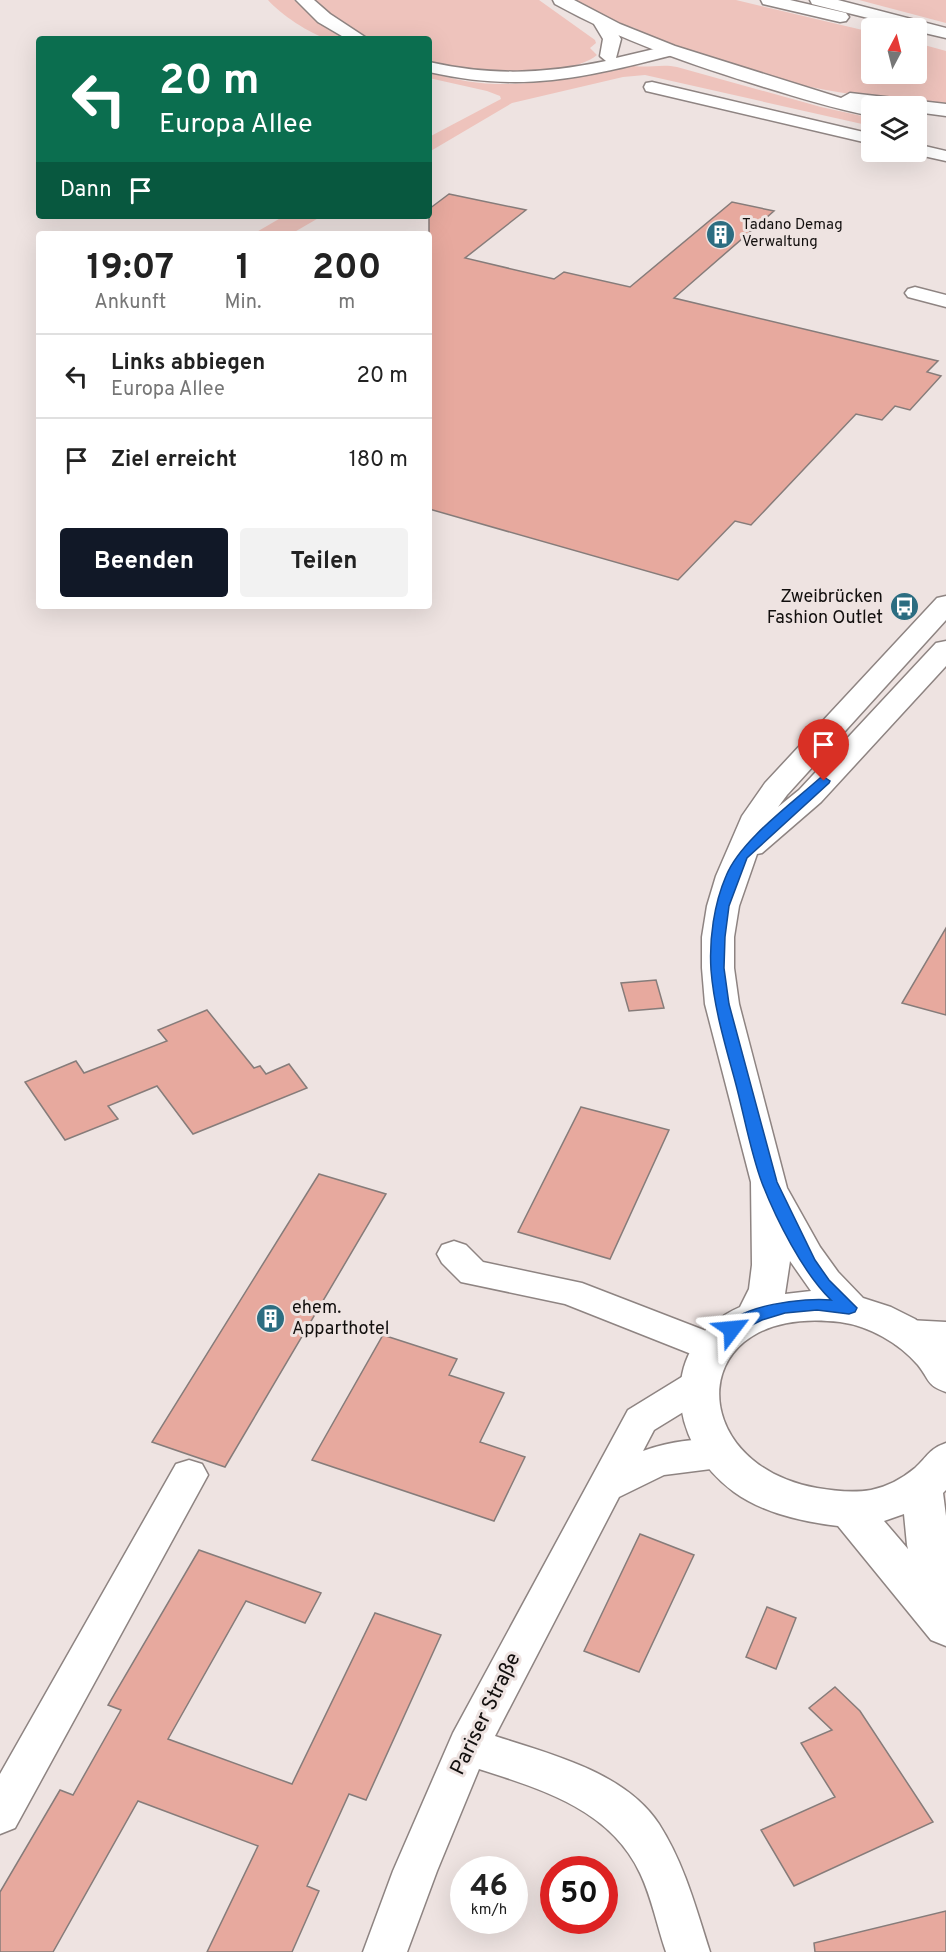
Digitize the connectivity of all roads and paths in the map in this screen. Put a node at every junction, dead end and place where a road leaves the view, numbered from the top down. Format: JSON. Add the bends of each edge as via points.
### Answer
{"nodes":[{"id":1,"x":304,"y":0,"type":"edge"},
{"id":2,"x":561,"y":0,"type":"edge"},
{"id":3,"x":769,"y":0,"type":"edge"},
{"id":4,"x":818,"y":0,"type":"edge"},
{"id":5,"x":840,"y":0,"type":"edge"},
{"id":6,"x":863,"y":18,"type":"edge"},
{"id":7,"x":874,"y":18,"type":"edge"},
{"id":8,"x":878,"y":18,"type":"edge"},
{"id":9,"x":603,"y":24,"type":"junction"},
{"id":10,"x":927,"y":30,"type":"edge"},
{"id":11,"x":946,"y":33,"type":"edge"},
{"id":12,"x":354,"y":36,"type":"edge"},
{"id":13,"x":927,"y":39,"type":"edge"},
{"id":14,"x":946,"y":44,"type":"edge"},
{"id":15,"x":667,"y":51,"type":"junction"},
{"id":16,"x":609,"y":56,"type":"junction"},
{"id":17,"x":432,"y":68,"type":"edge"},
{"id":18,"x":568,"y":74,"type":"junction"},
{"id":19,"x":652,"y":87,"type":"dead end"},
{"id":20,"x":783,"y":87,"type":"junction"},
{"id":21,"x":861,"y":108,"type":"edge"},
{"id":22,"x":946,"y":110,"type":"edge"},
{"id":23,"x":927,"y":118,"type":"edge"},
{"id":24,"x":946,"y":121,"type":"edge"},
{"id":25,"x":861,"y":136,"type":"edge"},
{"id":26,"x":927,"y":152,"type":"edge"},
{"id":27,"x":946,"y":156,"type":"edge"},
{"id":28,"x":915,"y":293,"type":"dead end"},
{"id":29,"x":946,"y":301,"type":"edge"},
{"id":30,"x":946,"y":604,"type":"edge"},
{"id":31,"x":946,"y":649,"type":"edge"},
{"id":32,"x":742,"y":856,"type":"junction"},
{"id":33,"x":769,"y":1182,"type":"junction"},
{"id":34,"x":454,"y":1254,"type":"dead end"},
{"id":35,"x":849,"y":1308,"type":"junction"},
{"id":36,"x":756,"y":1316,"type":"junction"},
{"id":37,"x":908,"y":1334,"type":"junction"},
{"id":38,"x":946,"y":1336,"type":"edge"},
{"id":39,"x":714,"y":1348,"type":"junction"},
{"id":40,"x":946,"y":1376,"type":"edge"},
{"id":41,"x":698,"y":1385,"type":"junction"},
{"id":42,"x":719,"y":1453,"type":"junction"},
{"id":43,"x":934,"y":1473,"type":"edge"},
{"id":44,"x":189,"y":1475,"type":"dead end"},
{"id":45,"x":606,"y":1486,"type":"junction"},
{"id":46,"x":850,"y":1510,"type":"junction"},
{"id":47,"x":946,"y":1611,"type":"edge"},
{"id":48,"x":946,"y":1627,"type":"edge"},
{"id":49,"x":468,"y":1746,"type":"junction"},
{"id":50,"x":0,"y":1814,"type":"edge"},
{"id":51,"x":385,"y":1952,"type":"edge"},
{"id":52,"x":688,"y":1952,"type":"edge"}],
"edges":[{"from":1,"to":12,"type":"main road"},
{"from":2,"to":9,"type":"main road"},
{"from":3,"to":6,"type":"main road"},
{"from":4,"to":7,"type":"main road"},
{"from":5,"to":8,"type":"main road"},
{"from":9,"to":15,"type":"main road"},
{"from":9,"to":16,"type":"main road","via":[[612,39]]},
{"from":10,"to":11,"type":"main road"},
{"from":13,"to":14,"type":"main road"},
{"from":15,"to":16,"type":"main road","via":[[637,49]]},
{"from":15,"to":18,"type":"main road"},
{"from":15,"to":20,"type":"main road"},
{"from":16,"to":18,"type":"main road"},
{"from":17,"to":18,"type":"main road","via":[[499,80]]},
{"from":19,"to":25,"type":"street"},
{"from":20,"to":21,"type":"main road"},
{"from":20,"to":22,"type":"main road"},
{"from":23,"to":24,"type":"main road"},
{"from":26,"to":27,"type":"street"},
{"from":28,"to":29,"type":"street"},
{"from":30,"to":32,"type":"main road","via":[[776,789],[757,816]]},
{"from":31,"to":32,"type":"main road","via":[[810,796]]},
{"from":32,"to":33,"type":"main road","via":[[723,906],[718,968],[722,1004]]},
{"from":33,"to":35,"type":"main road","via":[[808,1263]]},
{"from":33,"to":36,"type":"main road","via":[[771,1265],[768,1288]]},
{"from":34,"to":39,"type":"street","via":[[473,1273],[570,1292]]},
{"from":35,"to":36,"type":"main road","via":[[817,1304]]},
{"from":35,"to":37,"type":"main road","via":[[880,1318]]},
{"from":36,"to":39,"type":"main road","via":[[732,1329]]},
{"from":37,"to":38,"type":"street"},
{"from":37,"to":40,"type":"main road","via":[[927,1350]]},
{"from":39,"to":41,"type":"main road"},
{"from":41,"to":42,"type":"main road","via":[[702,1420]]},
{"from":41,"to":45,"type":"street","name":"Pariser Straße","via":[[641,1420]]},
{"from":42,"to":45,"type":"street","via":[[658,1461]]},
{"from":42,"to":46,"type":"main road","via":[[743,1477],[775,1495],[812,1507]]},
{"from":43,"to":46,"type":"main road","via":[[889,1503]]},
{"from":43,"to":47,"type":"main road","via":[[928,1545]]},
{"from":44,"to":50,"type":"street"},
{"from":45,"to":49,"type":"street","name":"Pariser Straße"},
{"from":46,"to":48,"type":"main road"},
{"from":49,"to":51,"type":"street","name":"Pariser Straße"},
{"from":49,"to":52,"type":"street","via":[[572,1782],[608,1802],[636,1828],[657,1860]]}]}
